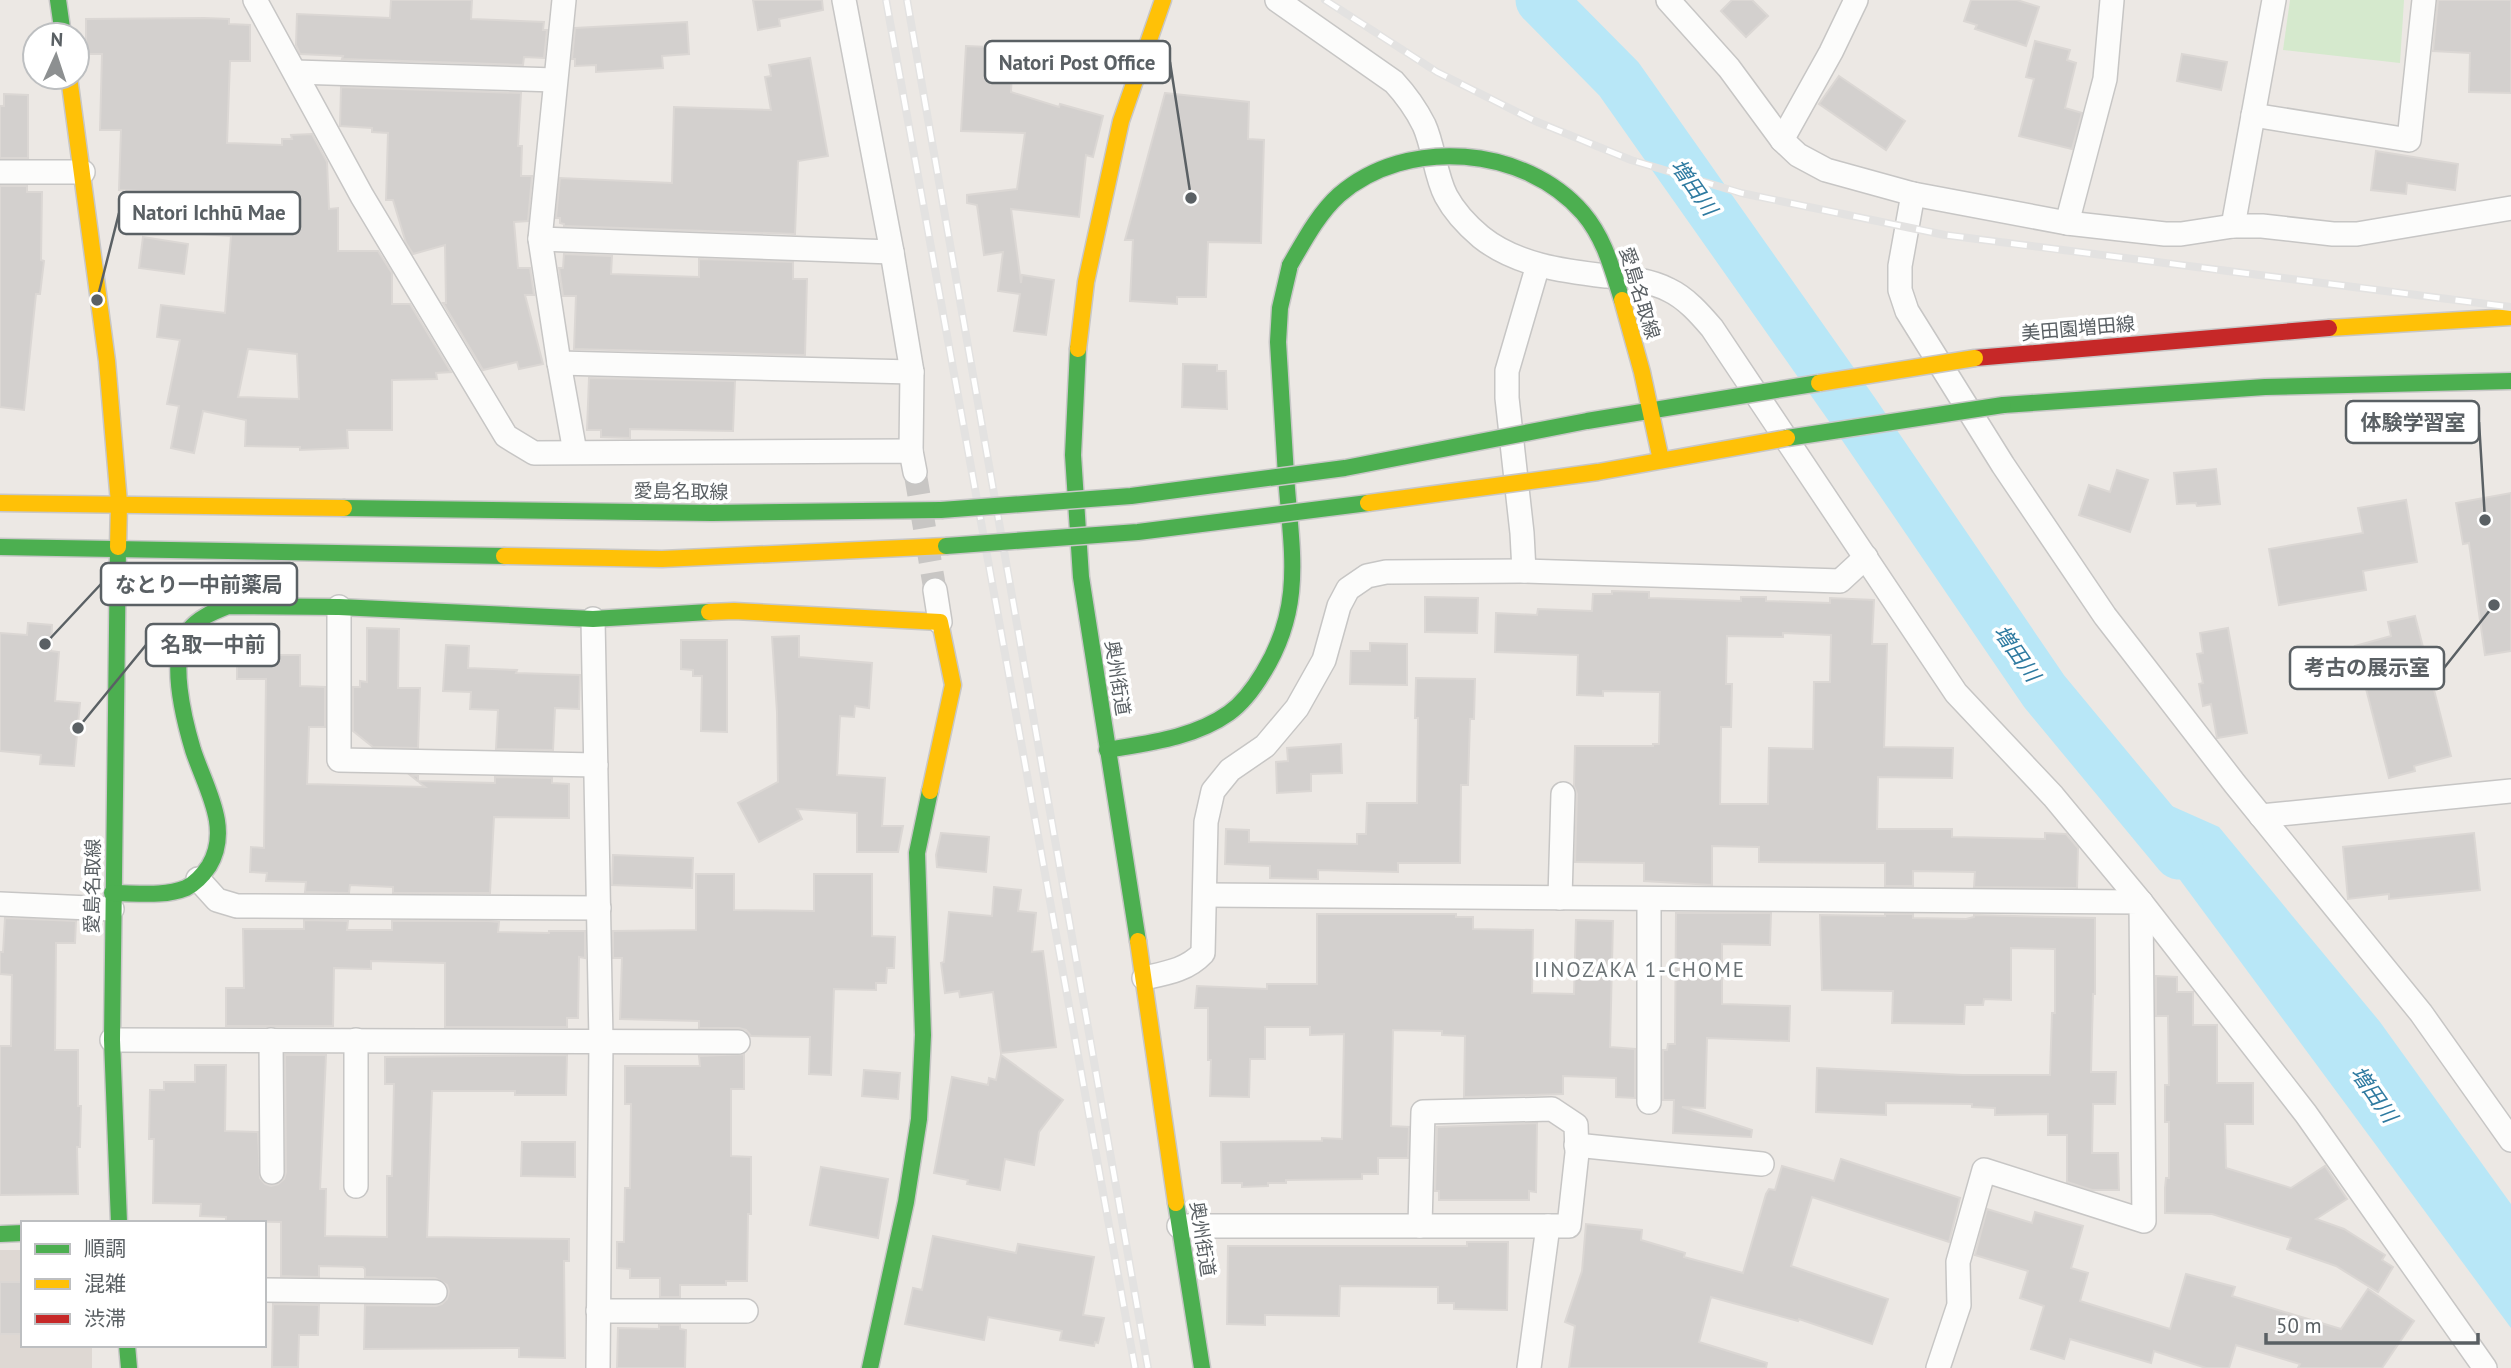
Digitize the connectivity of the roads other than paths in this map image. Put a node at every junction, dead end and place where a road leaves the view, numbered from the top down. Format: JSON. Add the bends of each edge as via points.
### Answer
{"nodes":[{"id":1,"x":58,"y":0,"type":"edge"},
{"id":2,"x":255,"y":0,"type":"edge"},
{"id":3,"x":564,"y":0,"type":"edge"},
{"id":4,"x":844,"y":0,"type":"edge"},
{"id":5,"x":1163,"y":0,"type":"edge"},
{"id":6,"x":1277,"y":0,"type":"edge"},
{"id":7,"x":1668,"y":0,"type":"edge"},
{"id":8,"x":1856,"y":0,"type":"edge"},
{"id":9,"x":2112,"y":0,"type":"edge"},
{"id":10,"x":2274,"y":0,"type":"edge"},
{"id":11,"x":2424,"y":0,"type":"edge"},
{"id":12,"x":61,"y":21,"type":"edge"},
{"id":13,"x":295,"y":72,"type":"junction"},
{"id":14,"x":555,"y":80,"type":"junction"},
{"id":15,"x":71,"y":91,"type":"edge"},
{"id":16,"x":2253,"y":115,"type":"junction"},
{"id":17,"x":1782,"y":140,"type":"junction"},
{"id":18,"x":0,"y":172,"type":"edge"},
{"id":19,"x":83,"y":172,"type":"junction"},
{"id":20,"x":1913,"y":194,"type":"junction"},
{"id":21,"x":2511,"y":208,"type":"edge"},
{"id":22,"x":2067,"y":223,"type":"junction"},
{"id":23,"x":2233,"y":226,"type":"junction"},
{"id":24,"x":540,"y":239,"type":"junction"},
{"id":25,"x":892,"y":252,"type":"junction"},
{"id":26,"x":1538,"y":265,"type":"junction"},
{"id":27,"x":2511,"y":317,"type":"edge"},
{"id":28,"x":559,"y":363,"type":"junction"},
{"id":29,"x":912,"y":372,"type":"junction"},
{"id":30,"x":2511,"y":381,"type":"edge"},
{"id":31,"x":1651,"y":410,"type":"junction"},
{"id":32,"x":575,"y":452,"type":"junction"},
{"id":33,"x":1661,"y":460,"type":"junction"},
{"id":34,"x":0,"y":503,"type":"edge"},
{"id":35,"x":119,"y":503,"type":"junction"},
{"id":36,"x":0,"y":548,"type":"edge"},
{"id":37,"x":119,"y":549,"type":"junction"},
{"id":38,"x":1866,"y":557,"type":"junction"},
{"id":39,"x":1524,"y":571,"type":"junction"},
{"id":40,"x":935,"y":590,"type":"tunnel mouth"},
{"id":41,"x":339,"y":607,"type":"junction"},
{"id":42,"x":593,"y":618,"type":"junction"},
{"id":43,"x":940,"y":622,"type":"junction"},
{"id":44,"x":1107,"y":750,"type":"junction"},
{"id":45,"x":596,"y":765,"type":"junction"},
{"id":46,"x":2511,"y":791,"type":"edge"},
{"id":47,"x":1563,"y":794,"type":"dead end"},
{"id":48,"x":2261,"y":816,"type":"junction"},
{"id":49,"x":198,"y":879,"type":"junction"},
{"id":50,"x":1206,"y":895,"type":"junction"},
{"id":51,"x":1560,"y":898,"type":"junction"},
{"id":52,"x":1649,"y":899,"type":"junction"},
{"id":53,"x":112,"y":901,"type":"junction"},
{"id":54,"x":2141,"y":902,"type":"junction"},
{"id":55,"x":0,"y":904,"type":"edge"},
{"id":56,"x":599,"y":908,"type":"junction"},
{"id":57,"x":1144,"y":978,"type":"junction"},
{"id":58,"x":112,"y":1040,"type":"junction"},
{"id":59,"x":271,"y":1040,"type":"junction"},
{"id":60,"x":356,"y":1040,"type":"junction"},
{"id":61,"x":601,"y":1041,"type":"junction"},
{"id":62,"x":738,"y":1042,"type":"dead end"},
{"id":63,"x":1649,"y":1102,"type":"dead end"},
{"id":64,"x":2511,"y":1140,"type":"edge"},
{"id":65,"x":1576,"y":1145,"type":"junction"},
{"id":66,"x":1762,"y":1164,"type":"dead end"},
{"id":67,"x":272,"y":1171,"type":"dead end"},
{"id":68,"x":356,"y":1186,"type":"dead end"},
{"id":69,"x":119,"y":1221,"type":"edge"},
{"id":70,"x":1179,"y":1226,"type":"junction"},
{"id":71,"x":1420,"y":1226,"type":"junction"},
{"id":72,"x":1548,"y":1226,"type":"junction"},
{"id":73,"x":21,"y":1233,"type":"edge"},
{"id":74,"x":0,"y":1234,"type":"edge"},
{"id":75,"x":266,"y":1290,"type":"edge"},
{"id":76,"x":435,"y":1292,"type":"dead end"},
{"id":77,"x":598,"y":1311,"type":"junction"},
{"id":78,"x":746,"y":1311,"type":"dead end"},
{"id":79,"x":127,"y":1347,"type":"edge"},
{"id":80,"x":129,"y":1368,"type":"edge"},
{"id":81,"x":598,"y":1368,"type":"edge"},
{"id":82,"x":870,"y":1368,"type":"edge"},
{"id":83,"x":1202,"y":1368,"type":"edge"},
{"id":84,"x":1529,"y":1368,"type":"edge"},
{"id":85,"x":1938,"y":1368,"type":"edge"},
{"id":86,"x":2485,"y":1368,"type":"edge"}],
"edges":[{"from":1,"to":12,"type":"main road"},
{"from":2,"to":13,"type":"street"},
{"from":3,"to":14,"type":"street"},
{"from":4,"to":25,"type":"street"},
{"from":5,"to":44,"type":"main road","name":"奥州街道","via":[[1122,121],[1086,282],[1077,353],[1073,454],[1081,577]]},
{"from":6,"to":26,"type":"street","via":[[1394,82],[1425,126],[1445,195],[1460,215],[1482,237]]},
{"from":7,"to":17,"type":"street","via":[[1729,68]]},
{"from":8,"to":17,"type":"street"},
{"from":9,"to":22,"type":"street","via":[[2105,79]]},
{"from":10,"to":16,"type":"street"},
{"from":11,"to":16,"type":"street","via":[[2409,140]]},
{"from":13,"to":14,"type":"street"},
{"from":13,"to":32,"type":"street","via":[[362,196],[506,436],[534,453]]},
{"from":14,"to":24,"type":"street"},
{"from":15,"to":19,"type":"main road"},
{"from":16,"to":23,"type":"street"},
{"from":17,"to":20,"type":"street","via":[[1826,170]]},
{"from":18,"to":19,"type":"street"},
{"from":19,"to":35,"type":"main road"},
{"from":20,"to":22,"type":"street"},
{"from":20,"to":48,"type":"street","via":[[1900,266],[1900,290],[1907,311],[2105,616]]},
{"from":21,"to":23,"type":"street","via":[[2357,234]]},
{"from":22,"to":23,"type":"street","via":[[2181,234]]},
{"from":24,"to":25,"type":"street"},
{"from":24,"to":28,"type":"street"},
{"from":25,"to":29,"type":"street"},
{"from":26,"to":38,"type":"street","via":[[1635,279],[1668,289],[1693,307],[1713,328]]},
{"from":26,"to":39,"type":"street","via":[[1507,371]]},
{"from":27,"to":31,"type":"main road","name":"美田園増田線","bridge":true,"via":[[2294,330],[1975,358]]},
{"from":28,"to":29,"type":"street"},
{"from":28,"to":32,"type":"street"},
{"from":29,"to":32,"type":"street","via":[[913,461]]},
{"from":30,"to":33,"type":"main road","bridge":true,"via":[[2265,387],[2003,405]]},
{"from":31,"to":33,"type":"main road","name":"愛島名取線","bridge":true},
{"from":31,"to":35,"type":"main road","name":"愛島名取線","bridge":true,"via":[[1345,468],[1131,496],[941,510],[712,513]]},
{"from":31,"to":44,"type":"main road","name":"愛島名取線","bridge":true,"via":[[1604,245],[1572,202],[1543,179],[1503,161],[1465,155],[1429,157],[1386,167],[1346,190],[1317,219],[1290,265],[1280,308],[1278,342],[1293,566],[1290,608],[1276,648],[1256,683],[1230,712],[1197,731]]},
{"from":33,"to":37,"type":"main road","bridge":true,"via":[[1466,491],[1152,530],[946,547],[662,559]]},
{"from":34,"to":35,"type":"main road"},
{"from":35,"to":37,"type":"main road","name":"愛島名取線"},
{"from":36,"to":37,"type":"main road"},
{"from":37,"to":53,"type":"main road","name":"愛島名取線"},
{"from":38,"to":39,"type":"street","via":[[1840,581]]},
{"from":38,"to":54,"type":"street","via":[[1956,693],[2053,796]]},
{"from":39,"to":50,"type":"street","via":[[1386,572],[1367,576],[1348,589],[1324,660],[1297,708],[1265,746],[1230,770],[1213,791],[1206,822]]},
{"from":40,"to":43,"type":"street"},
{"from":41,"to":42,"type":"main road"},
{"from":41,"to":45,"type":"street","via":[[340,760]]},
{"from":41,"to":49,"type":"main road","via":[[228,607],[212,612],[187,631],[179,646],[177,675],[193,748],[219,828],[215,854]]},
{"from":42,"to":43,"type":"main road","via":[[734,611]]},
{"from":42,"to":45,"type":"street"},
{"from":43,"to":82,"type":"main road","via":[[953,685],[917,853],[923,1035],[919,1119]]},
{"from":44,"to":57,"type":"main road","name":"奥州街道"},
{"from":45,"to":56,"type":"street"},
{"from":46,"to":48,"type":"street"},
{"from":47,"to":51,"type":"street"},
{"from":48,"to":64,"type":"street","via":[[2421,1013]]},
{"from":49,"to":53,"type":"main road","via":[[183,889]]},
{"from":49,"to":56,"type":"street","via":[[217,900],[237,906]]},
{"from":50,"to":51,"type":"street"},
{"from":50,"to":57,"type":"street","via":[[1203,953],[1192,964]]},
{"from":51,"to":52,"type":"street"},
{"from":52,"to":54,"type":"street"},
{"from":52,"to":63,"type":"street"},
{"from":53,"to":55,"type":"street"},
{"from":53,"to":58,"type":"main road","name":"愛島名取線"},
{"from":54,"to":85,"type":"street","via":[[2144,1221],[1984,1170],[1958,1262],[1959,1305]]},
{"from":54,"to":86,"type":"street","via":[[2306,1114]]},
{"from":56,"to":61,"type":"street"},
{"from":57,"to":70,"type":"main road","name":"奥州街道"},
{"from":58,"to":59,"type":"street"},
{"from":58,"to":69,"type":"main road","name":"愛島名取線"},
{"from":59,"to":60,"type":"street"},
{"from":59,"to":67,"type":"street"},
{"from":60,"to":61,"type":"street"},
{"from":60,"to":68,"type":"street"},
{"from":61,"to":62,"type":"street"},
{"from":61,"to":77,"type":"street"},
{"from":65,"to":66,"type":"street"},
{"from":65,"to":71,"type":"street","via":[[1576,1125],[1552,1109],[1423,1112]]},
{"from":65,"to":72,"type":"street","via":[[1569,1226]]},
{"from":70,"to":71,"type":"street"},
{"from":70,"to":83,"type":"main road","name":"奥州街道"},
{"from":71,"to":72,"type":"street"},
{"from":72,"to":84,"type":"street"},
{"from":73,"to":74,"type":"main road"},
{"from":75,"to":76,"type":"street"},
{"from":77,"to":78,"type":"street"},
{"from":77,"to":81,"type":"street"},
{"from":79,"to":80,"type":"main road"}]}
